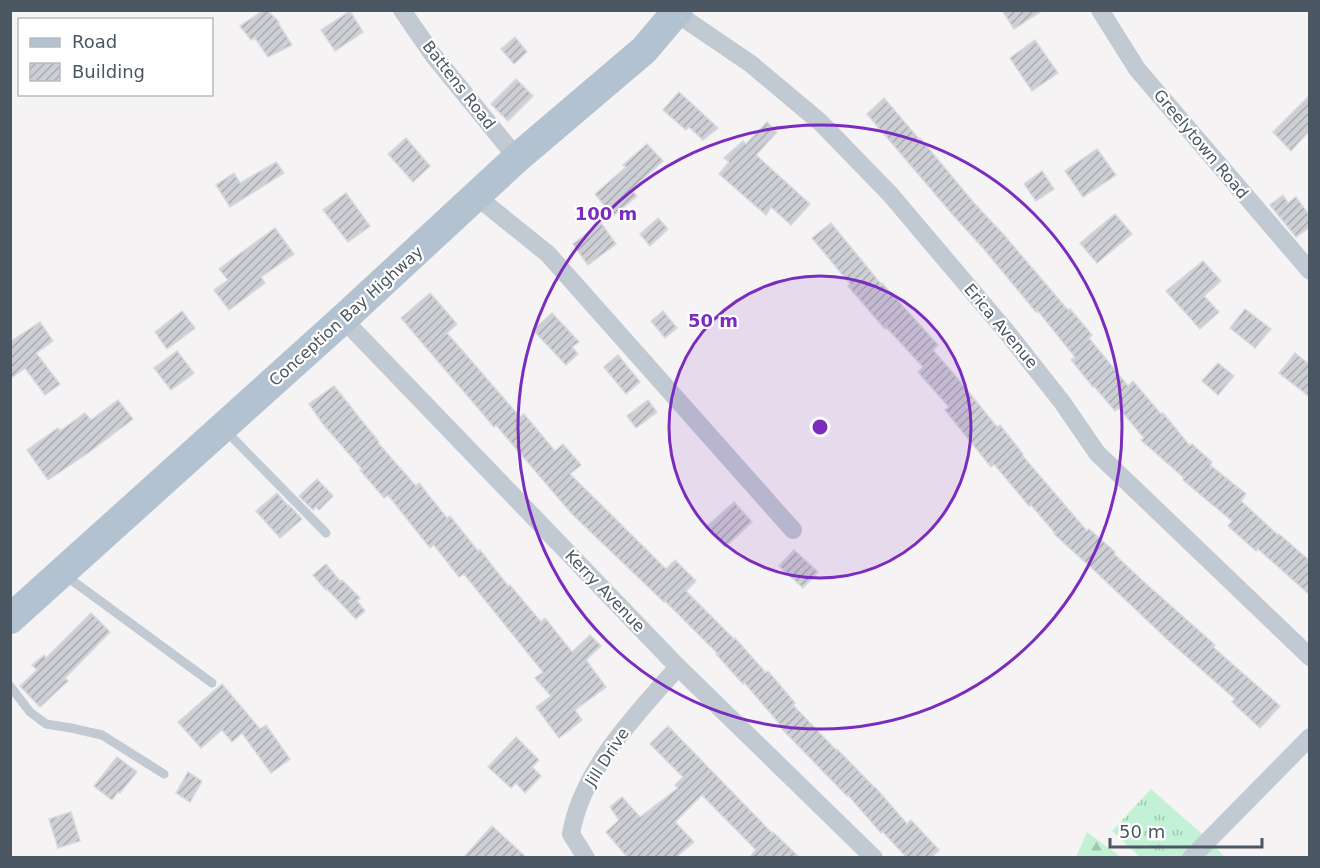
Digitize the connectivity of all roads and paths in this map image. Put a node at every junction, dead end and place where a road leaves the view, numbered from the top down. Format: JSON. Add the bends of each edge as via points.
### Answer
{"nodes":[{"id":1,"x":402,"y":10,"type":"edge"},
{"id":2,"x":1100,"y":10,"type":"edge"},
{"id":3,"x":677,"y":12,"type":"edge"},
{"id":4,"x":517,"y":158,"type":"junction"},
{"id":5,"x":476,"y":196,"type":"junction"},
{"id":6,"x":1310,"y":271,"type":"edge"},
{"id":7,"x":344,"y":319,"type":"junction"},
{"id":8,"x":223,"y":427,"type":"junction"},
{"id":9,"x":793,"y":530,"type":"dead end"},
{"id":10,"x":326,"y":533,"type":"dead end"},
{"id":11,"x":61,"y":573,"type":"junction"},
{"id":12,"x":10,"y":619,"type":"edge"},
{"id":13,"x":1310,"y":657,"type":"edge"},
{"id":14,"x":678,"y":667,"type":"junction"},
{"id":15,"x":212,"y":683,"type":"dead end"},
{"id":16,"x":10,"y":686,"type":"edge"},
{"id":17,"x":1310,"y":737,"type":"edge"},
{"id":18,"x":164,"y":774,"type":"dead end"},
{"id":19,"x":586,"y":858,"type":"edge"},
{"id":20,"x":874,"y":858,"type":"edge"},
{"id":21,"x":1191,"y":858,"type":"edge"}],
"edges":[{"from":1,"to":4,"type":"street","name":"Battens Road","via":[[433,55]]},
{"from":2,"to":6,"type":"street","name":"Greelytown Road","via":[[1137,69]]},
{"from":3,"to":4,"type":"main road","name":"Conception Bay Highway","via":[[644,50]]},
{"from":3,"to":13,"type":"street","name":"Erica Avenue","via":[[751,64],[820,122],[890,194],[1006,331],[1097,453]]},
{"from":4,"to":5,"type":"main road","name":"Conception Bay Highway"},
{"from":5,"to":7,"type":"main road","name":"Conception Bay Highway"},
{"from":5,"to":9,"type":"street","via":[[548,254]]},
{"from":7,"to":8,"type":"main road","name":"Conception Bay Highway"},
{"from":7,"to":14,"type":"street","name":"Kerry Avenue"},
{"from":8,"to":10,"type":"lane"},
{"from":8,"to":11,"type":"main road","name":"Conception Bay Highway"},
{"from":11,"to":12,"type":"main road","name":"Conception Bay Highway"},
{"from":11,"to":15,"type":"lane"},
{"from":14,"to":19,"type":"street","name":"Jill Drive","via":[[626,726],[580,800],[571,834]]},
{"from":14,"to":20,"type":"street","name":"Kerry Avenue"},
{"from":16,"to":18,"type":"lane","via":[[46,724],[102,735]]},
{"from":17,"to":21,"type":"street"}]}
